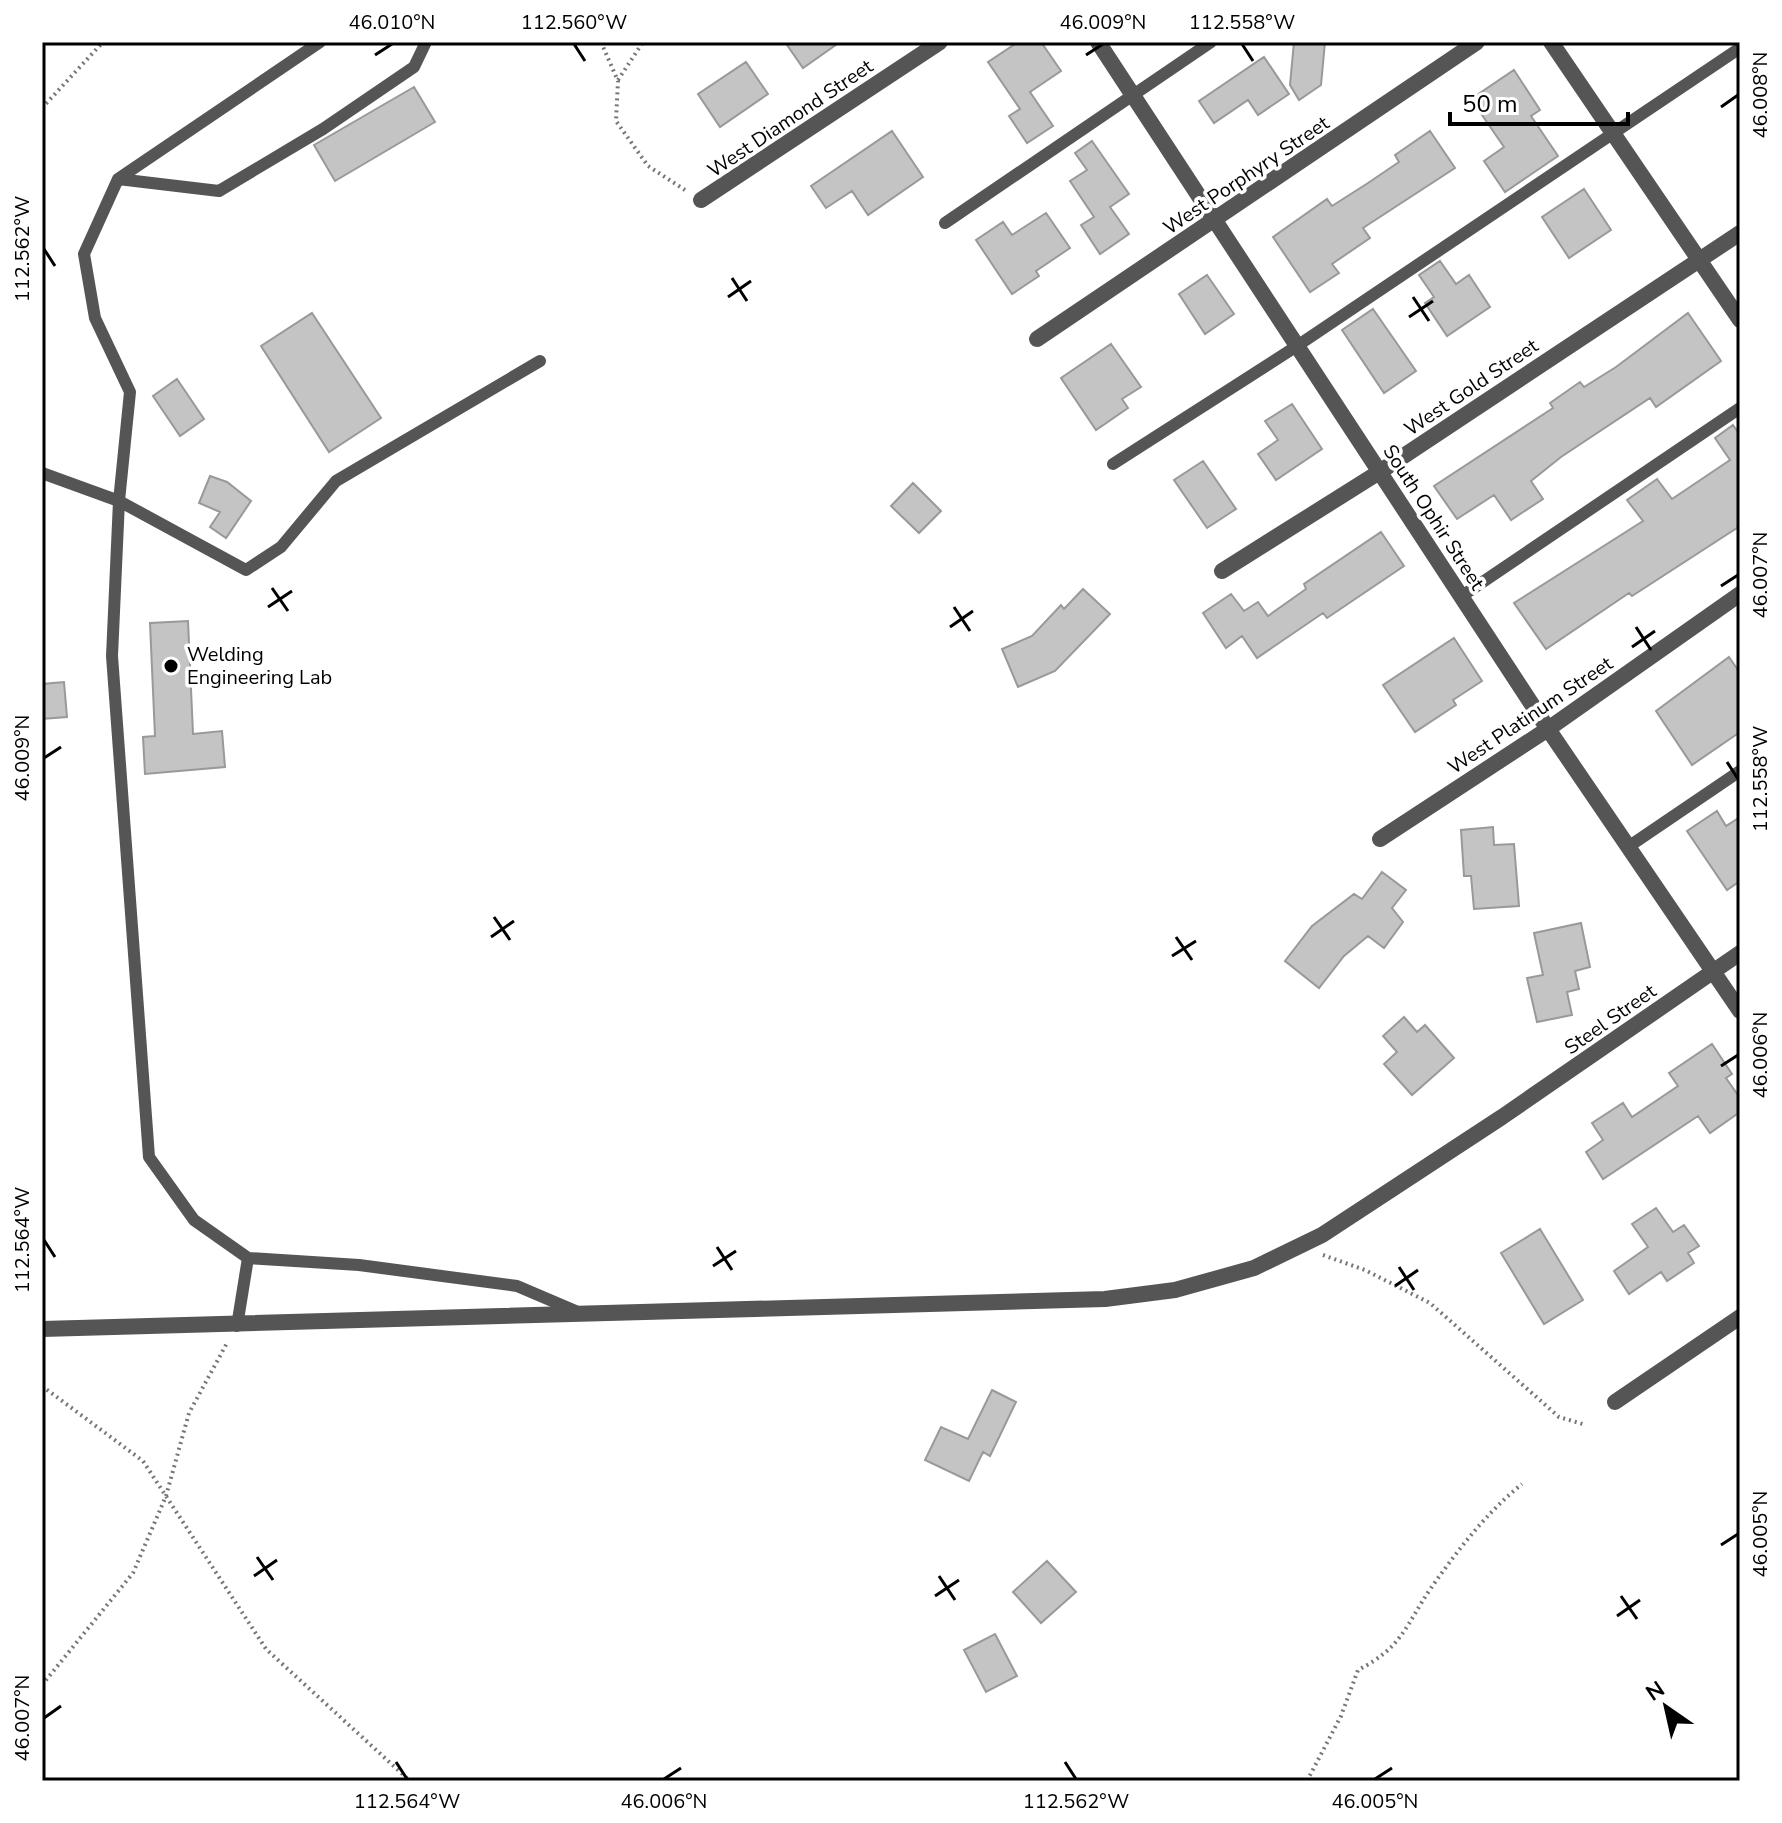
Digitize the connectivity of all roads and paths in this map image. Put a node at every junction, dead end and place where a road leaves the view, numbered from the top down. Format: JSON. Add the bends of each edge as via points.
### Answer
{"nodes":[{"id":1,"x":103,"y":42,"type":"edge"},
{"id":2,"x":320,"y":42,"type":"edge"},
{"id":3,"x":426,"y":42,"type":"edge"},
{"id":4,"x":601,"y":42,"type":"edge"},
{"id":5,"x":643,"y":42,"type":"edge"},
{"id":6,"x":940,"y":42,"type":"edge"},
{"id":7,"x":1098,"y":42,"type":"edge"},
{"id":8,"x":1211,"y":42,"type":"edge"},
{"id":9,"x":1477,"y":42,"type":"edge"},
{"id":10,"x":1551,"y":42,"type":"edge"},
{"id":11,"x":1740,"y":48,"type":"edge"},
{"id":12,"x":618,"y":81,"type":"junction"},
{"id":13,"x":1133,"y":95,"type":"junction"},
{"id":14,"x":42,"y":108,"type":"edge"},
{"id":15,"x":1614,"y":134,"type":"junction"},
{"id":16,"x":118,"y":179,"type":"junction"},
{"id":17,"x":701,"y":200,"type":"joint"},
{"id":18,"x":1214,"y":221,"type":"junction"},
{"id":19,"x":945,"y":223,"type":"dead end"},
{"id":20,"x":1740,"y":233,"type":"edge"},
{"id":21,"x":1700,"y":259,"type":"junction"},
{"id":22,"x":1740,"y":320,"type":"edge"},
{"id":23,"x":1037,"y":339,"type":"dead end"},
{"id":24,"x":1297,"y":346,"type":"junction"},
{"id":25,"x":540,"y":361,"type":"dead end"},
{"id":26,"x":1740,"y":408,"type":"edge"},
{"id":27,"x":1113,"y":464,"type":"dead end"},
{"id":28,"x":1381,"y":471,"type":"junction"},
{"id":29,"x":42,"y":473,"type":"edge"},
{"id":30,"x":119,"y":501,"type":"junction"},
{"id":31,"x":1222,"y":571,"type":"dead end"},
{"id":32,"x":1740,"y":594,"type":"edge"},
{"id":33,"x":1462,"y":596,"type":"junction"},
{"id":34,"x":1548,"y":729,"type":"junction"},
{"id":35,"x":1740,"y":771,"type":"edge"},
{"id":36,"x":1380,"y":839,"type":"dead end"},
{"id":37,"x":1628,"y":847,"type":"junction"},
{"id":38,"x":1740,"y":953,"type":"edge"},
{"id":39,"x":1712,"y":972,"type":"junction"},
{"id":40,"x":1740,"y":1011,"type":"edge"},
{"id":41,"x":1298,"y":1247,"type":"junction"},
{"id":42,"x":248,"y":1258,"type":"junction"},
{"id":43,"x":580,"y":1313,"type":"junction"},
{"id":44,"x":1740,"y":1317,"type":"edge"},
{"id":45,"x":237,"y":1326,"type":"junction"},
{"id":46,"x":42,"y":1329,"type":"edge"},
{"id":47,"x":42,"y":1386,"type":"edge"},
{"id":48,"x":1615,"y":1402,"type":"dead end"},
{"id":49,"x":1586,"y":1425,"type":"dead end"},
{"id":50,"x":1522,"y":1484,"type":"dead end"},
{"id":51,"x":166,"y":1496,"type":"junction"},
{"id":52,"x":42,"y":1685,"type":"edge"},
{"id":53,"x":410,"y":1781,"type":"edge"},
{"id":54,"x":1307,"y":1781,"type":"edge"}],
"edges":[{"from":1,"to":14,"type":"path"},
{"from":2,"to":16,"type":"lane"},
{"from":3,"to":16,"type":"lane","via":[[414,67],[219,191]]},
{"from":4,"to":12,"type":"path"},
{"from":5,"to":12,"type":"path"},
{"from":6,"to":17,"type":"street","name":"West Diamond Street"},
{"from":7,"to":13,"type":"street","name":"South Ophir Street"},
{"from":8,"to":13,"type":"lane"},
{"from":9,"to":18,"type":"street","name":"West Porphyry Street"},
{"from":10,"to":15,"type":"street"},
{"from":11,"to":15,"type":"lane"},
{"from":12,"to":17,"type":"path","via":[[616,121],[648,166]]},
{"from":13,"to":18,"type":"street","name":"South Ophir Street"},
{"from":13,"to":19,"type":"lane"},
{"from":15,"to":21,"type":"street"},
{"from":15,"to":24,"type":"lane"},
{"from":16,"to":30,"type":"lane","via":[[84,254],[95,318],[130,392]]},
{"from":18,"to":23,"type":"street","name":"West Porphyry Street"},
{"from":18,"to":24,"type":"street","name":"South Ophir Street"},
{"from":20,"to":21,"type":"street","name":"West Gold Street"},
{"from":21,"to":22,"type":"street"},
{"from":21,"to":28,"type":"street","name":"West Gold Street"},
{"from":24,"to":27,"type":"lane"},
{"from":24,"to":28,"type":"street","name":"South Ophir Street"},
{"from":25,"to":30,"type":"lane","via":[[336,481],[281,547],[246,570]]},
{"from":26,"to":33,"type":"lane"},
{"from":28,"to":31,"type":"street","name":"West Gold Street"},
{"from":28,"to":33,"type":"street","name":"South Ophir Street"},
{"from":29,"to":30,"type":"lane"},
{"from":30,"to":42,"type":"lane","via":[[112,656],[149,1157],[194,1220]]},
{"from":32,"to":34,"type":"street","name":"West Platinum Street"},
{"from":33,"to":34,"type":"street","name":"South Ophir Street"},
{"from":34,"to":36,"type":"street","name":"West Platinum Street"},
{"from":34,"to":37,"type":"street","name":"South Ophir Street"},
{"from":35,"to":37,"type":"lane"},
{"from":37,"to":39,"type":"street","name":"South Ophir Street"},
{"from":38,"to":39,"type":"street","name":"Steel Street"},
{"from":39,"to":40,"type":"street","name":"South Ophir Street"},
{"from":39,"to":41,"type":"street","name":"Steel Street","via":[[1366,1208]]},
{"from":41,"to":43,"type":"street","name":"Steel Street","via":[[1254,1268],[1175,1290],[1105,1299]]},
{"from":41,"to":49,"type":"path","via":[[1365,1270],[1430,1303],[1559,1417]]},
{"from":42,"to":43,"type":"lane","via":[[359,1265],[517,1286]]},
{"from":42,"to":45,"type":"lane"},
{"from":43,"to":45,"type":"street","name":"Steel Street"},
{"from":44,"to":48,"type":"street"},
{"from":45,"to":46,"type":"street","name":"Steel Street"},
{"from":45,"to":51,"type":"path","via":[[189,1413]]},
{"from":47,"to":51,"type":"path","via":[[143,1461]]},
{"from":50,"to":54,"type":"path","via":[[1494,1506],[1431,1588],[1400,1639],[1385,1656],[1358,1670]]},
{"from":51,"to":52,"type":"path","via":[[133,1573]]},
{"from":51,"to":53,"type":"path","via":[[266,1649]]}]}
